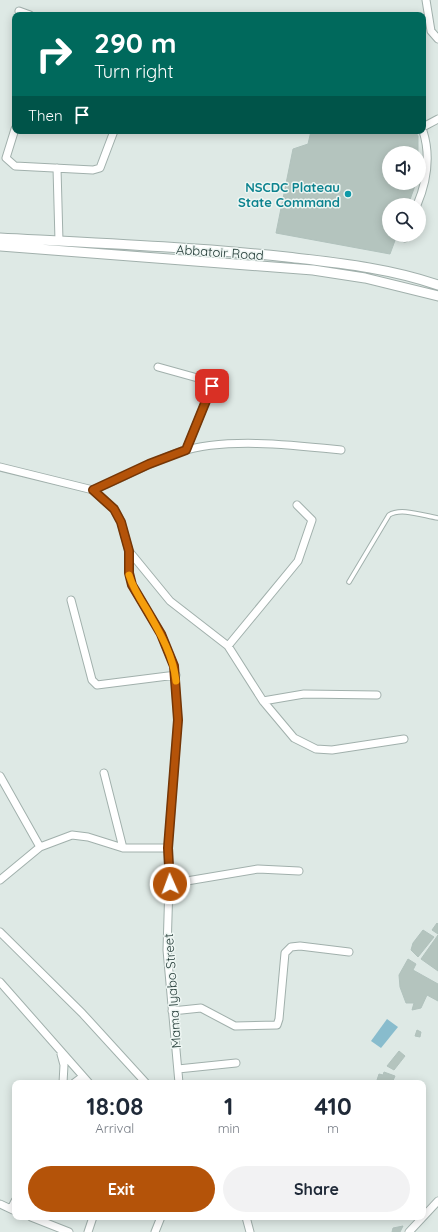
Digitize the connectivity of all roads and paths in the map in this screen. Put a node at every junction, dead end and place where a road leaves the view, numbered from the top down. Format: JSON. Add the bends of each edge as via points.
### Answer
{"nodes":[{"id":1,"x":426,"y":0,"type":"edge"},
{"id":2,"x":438,"y":39,"type":"edge"},
{"id":3,"x":438,"y":118,"type":"edge"},
{"id":4,"x":426,"y":125,"type":"edge"},
{"id":5,"x":13,"y":134,"type":"edge"},
{"id":6,"x":113,"y":134,"type":"edge"},
{"id":7,"x":424,"y":134,"type":"edge"},
{"id":8,"x":57,"y":168,"type":"junction"},
{"id":9,"x":419,"y":198,"type":"edge"},
{"id":10,"x":0,"y":238,"type":"edge"},
{"id":11,"x":59,"y":241,"type":"junction"},
{"id":12,"x":0,"y":246,"type":"edge"},
{"id":13,"x":438,"y":285,"type":"edge"},
{"id":14,"x":438,"y":296,"type":"edge"},
{"id":15,"x":158,"y":368,"type":"dead end"},
{"id":16,"x":186,"y":450,"type":"junction"},
{"id":17,"x":341,"y":450,"type":"dead end"},
{"id":18,"x":0,"y":467,"type":"edge"},
{"id":19,"x":93,"y":490,"type":"junction"},
{"id":20,"x":297,"y":505,"type":"dead end"},
{"id":21,"x":438,"y":518,"type":"edge"},
{"id":22,"x":129,"y":551,"type":"junction"},
{"id":23,"x":349,"y":582,"type":"dead end"},
{"id":24,"x":71,"y":600,"type":"dead end"},
{"id":25,"x":228,"y":646,"type":"junction"},
{"id":26,"x":176,"y":675,"type":"junction"},
{"id":27,"x":377,"y":695,"type":"dead end"},
{"id":28,"x":263,"y":700,"type":"junction"},
{"id":29,"x":404,"y":739,"type":"dead end"},
{"id":30,"x":104,"y":773,"type":"dead end"},
{"id":31,"x":0,"y":776,"type":"edge"},
{"id":32,"x":40,"y":847,"type":"junction"},
{"id":33,"x":123,"y":848,"type":"junction"},
{"id":34,"x":168,"y":848,"type":"junction"},
{"id":35,"x":299,"y":871,"type":"dead end"},
{"id":36,"x":0,"y":880,"type":"edge"},
{"id":37,"x":170,"y":884,"type":"junction"},
{"id":38,"x":0,"y":932,"type":"edge"},
{"id":39,"x":349,"y":952,"type":"dead end"},
{"id":40,"x":0,"y":982,"type":"edge"},
{"id":41,"x":172,"y":1011,"type":"junction"},
{"id":42,"x":58,"y":1049,"type":"junction"},
{"id":43,"x":236,"y":1063,"type":"dead end"},
{"id":44,"x":178,"y":1069,"type":"junction"},
{"id":45,"x":82,"y":1077,"type":"junction"},
{"id":46,"x":63,"y":1080,"type":"edge"},
{"id":47,"x":78,"y":1080,"type":"edge"},
{"id":48,"x":86,"y":1080,"type":"edge"},
{"id":49,"x":143,"y":1080,"type":"edge"},
{"id":50,"x":179,"y":1080,"type":"edge"},
{"id":51,"x":438,"y":1201,"type":"edge"},
{"id":52,"x":0,"y":1204,"type":"edge"},
{"id":53,"x":12,"y":1210,"type":"edge"},
{"id":54,"x":426,"y":1214,"type":"edge"},
{"id":55,"x":39,"y":1220,"type":"edge"},
{"id":56,"x":92,"y":1220,"type":"edge"},
{"id":57,"x":160,"y":1220,"type":"edge"},
{"id":58,"x":247,"y":1220,"type":"edge"},
{"id":59,"x":421,"y":1220,"type":"edge"},
{"id":60,"x":69,"y":1232,"type":"edge"},
{"id":61,"x":88,"y":1232,"type":"edge"},
{"id":62,"x":155,"y":1232,"type":"edge"},
{"id":63,"x":250,"y":1232,"type":"edge"},
{"id":64,"x":410,"y":1232,"type":"edge"}],
"edges":[{"from":1,"to":2,"type":"street","via":[[431,31]]},
{"from":3,"to":4,"type":"street"},
{"from":5,"to":8,"type":"street","via":[[6,158],[15,166]]},
{"from":6,"to":8,"type":"street","via":[[100,168]]},
{"from":7,"to":9,"type":"street","via":[[427,143],[427,171]]},
{"from":8,"to":11,"type":"street"},
{"from":10,"to":11,"type":"street","name":"Abbatoir Road"},
{"from":11,"to":13,"type":"street","name":"Abbatoir Road","via":[[231,251],[357,265]]},
{"from":12,"to":14,"type":"street","name":"Abbatoir Road","via":[[313,270],[365,278]]},
{"from":15,"to":16,"type":"street","via":[[212,382]]},
{"from":16,"to":17,"type":"street","via":[[225,444]]},
{"from":16,"to":19,"type":"street"},
{"from":18,"to":19,"type":"street","name":"Mama Iyabo Street"},
{"from":19,"to":22,"type":"street","name":"Mama Iyabo Street","via":[[114,509],[121,522]]},
{"from":20,"to":25,"type":"street","via":[[312,520],[298,561]]},
{"from":21,"to":23,"type":"lane","via":[[404,512],[389,515]]},
{"from":22,"to":25,"type":"street","via":[[170,601]]},
{"from":22,"to":26,"type":"street","name":"Mama Iyabo Street","via":[[132,585],[161,634]]},
{"from":24,"to":26,"type":"street","via":[[92,680],[97,685]]},
{"from":25,"to":28,"type":"street"},
{"from":26,"to":34,"type":"street","name":"Mama Iyabo Street","via":[[178,720]]},
{"from":27,"to":28,"type":"street","via":[[304,694]]},
{"from":28,"to":29,"type":"street","via":[[294,738],[316,749],[332,750]]},
{"from":30,"to":33,"type":"street"},
{"from":31,"to":32,"type":"street"},
{"from":32,"to":33,"type":"street","via":[[72,835]]},
{"from":32,"to":36,"type":"street"},
{"from":33,"to":34,"type":"street"},
{"from":34,"to":37,"type":"street","name":"Mama Iyabo Street"},
{"from":35,"to":37,"type":"street","via":[[258,869]]},
{"from":37,"to":41,"type":"street","name":"Mama Iyabo Street","via":[[167,950]]},
{"from":38,"to":49,"type":"street","via":[[82,1013]]},
{"from":39,"to":41,"type":"street","via":[[300,946],[291,947],[285,953],[277,1025],[235,1026],[201,1008]]},
{"from":40,"to":42,"type":"street"},
{"from":41,"to":44,"type":"street","name":"Mama Iyabo Street"},
{"from":42,"to":45,"type":"street"},
{"from":42,"to":46,"type":"street","via":[[64,1065]]},
{"from":43,"to":44,"type":"street"},
{"from":44,"to":50,"type":"street","name":"Mama Iyabo Street"},
{"from":45,"to":47,"type":"street"},
{"from":45,"to":48,"type":"street"},
{"from":51,"to":54,"type":"street"},
{"from":52,"to":53,"type":"street"},
{"from":55,"to":60,"type":"street"},
{"from":56,"to":61,"type":"street"},
{"from":57,"to":62,"type":"street"},
{"from":58,"to":63,"type":"street"},
{"from":59,"to":64,"type":"street"}]}
